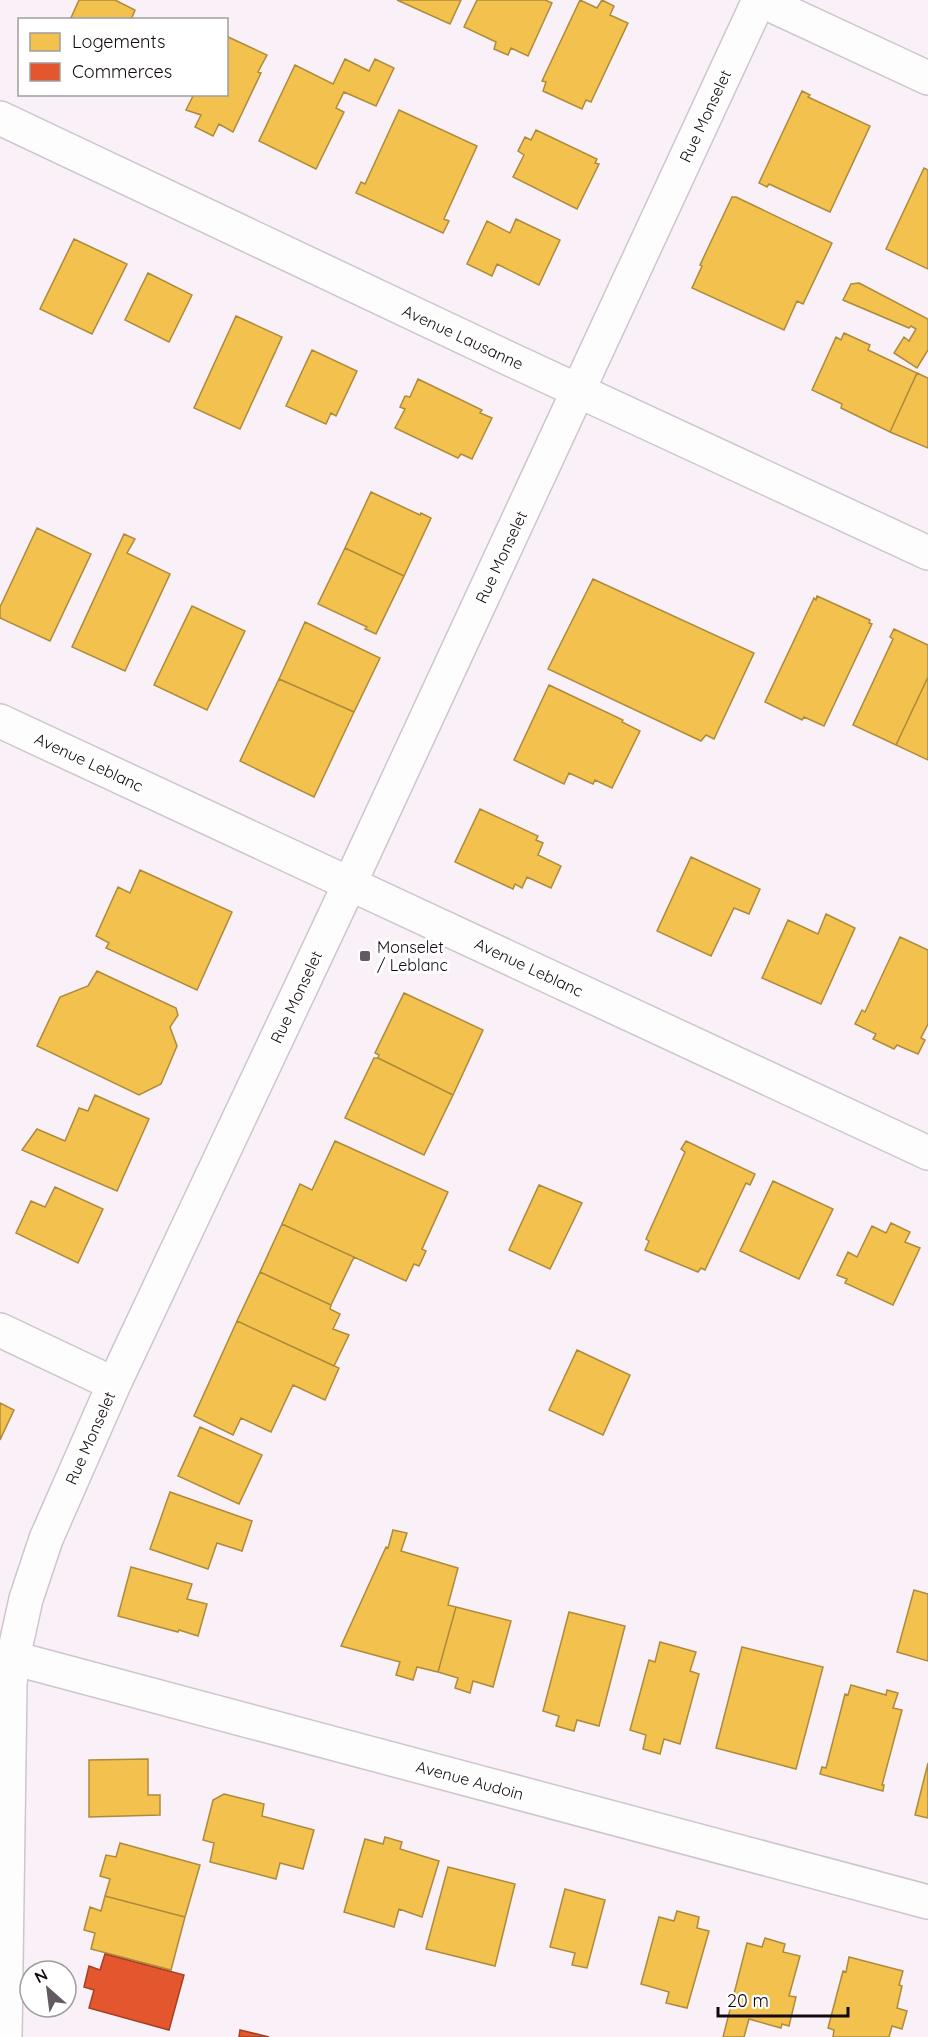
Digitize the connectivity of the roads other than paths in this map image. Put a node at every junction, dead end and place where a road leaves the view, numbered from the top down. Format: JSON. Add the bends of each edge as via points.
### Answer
{"nodes":[{"id":1,"x":760,"y":0,"type":"edge"},
{"id":2,"x":928,"y":78,"type":"edge"},
{"id":3,"x":0,"y":118,"type":"edge"},
{"id":4,"x":578,"y":390,"type":"junction"},
{"id":5,"x":928,"y":553,"type":"edge"},
{"id":6,"x":0,"y":721,"type":"edge"},
{"id":7,"x":350,"y":883,"type":"junction"},
{"id":8,"x":928,"y":1153,"type":"edge"},
{"id":9,"x":0,"y":1330,"type":"edge"},
{"id":10,"x":114,"y":1384,"type":"junction"},
{"id":11,"x":13,"y":1658,"type":"junction"},
{"id":12,"x":928,"y":1902,"type":"edge"},
{"id":13,"x":5,"y":2037,"type":"edge"}],
"edges":[{"from":1,"to":2,"type":"street"},
{"from":1,"to":4,"type":"street","name":"Rue Monselet"},
{"from":3,"to":4,"type":"street","name":"Avenue Lausanne"},
{"from":4,"to":5,"type":"street","name":"Avenue Lausanne"},
{"from":4,"to":7,"type":"street","name":"Rue Monselet"},
{"from":6,"to":7,"type":"street","name":"Avenue Leblanc"},
{"from":7,"to":8,"type":"street","name":"Avenue Leblanc"},
{"from":7,"to":10,"type":"street","name":"Rue Monselet"},
{"from":9,"to":10,"type":"street"},
{"from":10,"to":11,"type":"street","name":"Rue Monselet","via":[[46,1539],[26,1599]]},
{"from":11,"to":12,"type":"street","name":"Avenue Audoin"},
{"from":11,"to":13,"type":"street","name":"Rue Monselet"}]}
